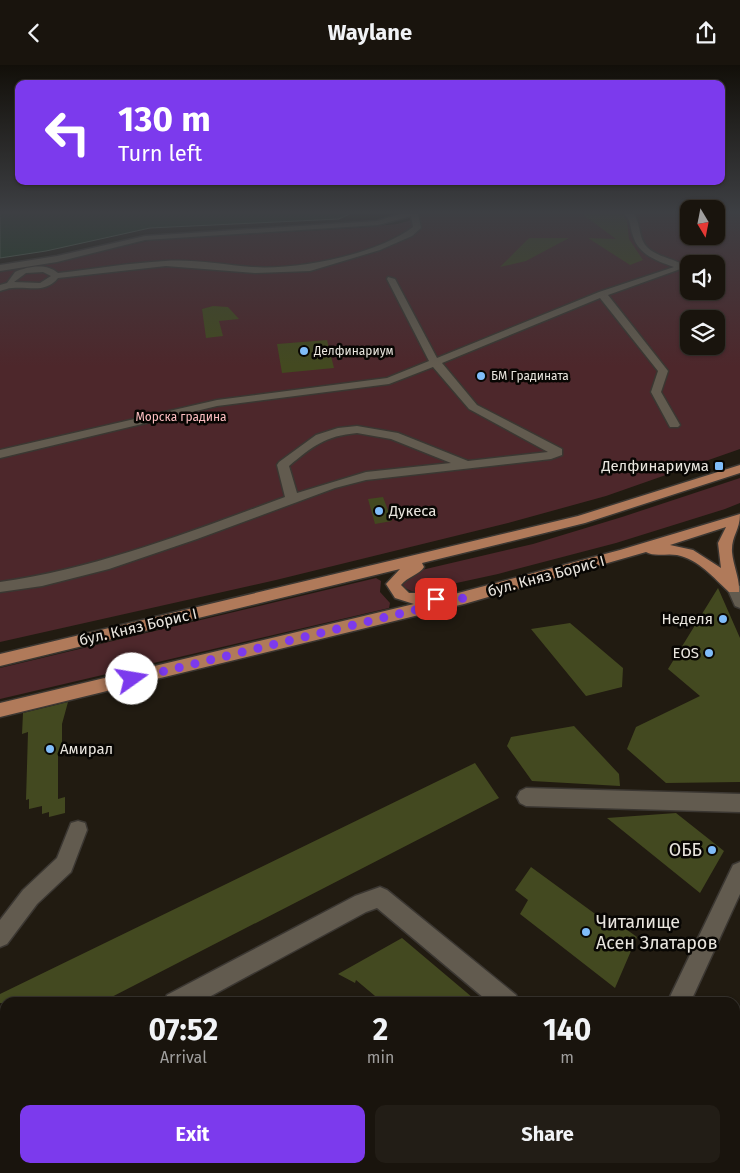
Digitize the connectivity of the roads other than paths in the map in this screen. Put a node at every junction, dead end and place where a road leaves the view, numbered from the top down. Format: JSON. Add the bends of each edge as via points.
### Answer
{"nodes":[{"id":1,"x":34,"y":263,"type":"edge"},
{"id":2,"x":330,"y":263,"type":"edge"},
{"id":3,"x":670,"y":263,"type":"edge"},
{"id":4,"x":0,"y":268,"type":"edge"},
{"id":5,"x":55,"y":276,"type":"junction"},
{"id":6,"x":391,"y":279,"type":"dead end"},
{"id":7,"x":12,"y":285,"type":"junction"},
{"id":8,"x":0,"y":289,"type":"edge"},
{"id":9,"x":602,"y":294,"type":"junction"},
{"id":10,"x":435,"y":364,"type":"junction"},
{"id":11,"x":674,"y":425,"type":"dead end"},
{"id":12,"x":0,"y":455,"type":"edge"},
{"id":13,"x":469,"y":465,"type":"junction"},
{"id":14,"x":740,"y":469,"type":"edge"},
{"id":15,"x":292,"y":498,"type":"junction"},
{"id":16,"x":740,"y":519,"type":"edge"},
{"id":17,"x":443,"y":554,"type":"junction"},
{"id":18,"x":621,"y":555,"type":"junction"},
{"id":19,"x":0,"y":587,"type":"edge"},
{"id":20,"x":737,"y":595,"type":"edge"},
{"id":21,"x":464,"y":598,"type":"junction"},
{"id":22,"x":42,"y":650,"type":"joint"},
{"id":23,"x":0,"y":658,"type":"edge"},
{"id":24,"x":0,"y":709,"type":"edge"},
{"id":25,"x":526,"y":797,"type":"dead end"},
{"id":26,"x":740,"y":803,"type":"edge"},
{"id":27,"x":78,"y":830,"type":"dead end"},
{"id":28,"x":740,"y":872,"type":"edge"},
{"id":29,"x":0,"y":937,"type":"edge"},
{"id":30,"x":186,"y":997,"type":"edge"},
{"id":31,"x":501,"y":997,"type":"edge"},
{"id":32,"x":681,"y":997,"type":"edge"}],
"edges":[{"from":1,"to":4,"type":"street"},
{"from":2,"to":5,"type":"street","via":[[285,270],[166,263]]},
{"from":3,"to":9,"type":"street","via":[[682,267]]},
{"from":5,"to":7,"type":"street","via":[[37,286]]},
{"from":5,"to":7,"type":"street","via":[[49,270],[33,269],[12,278]]},
{"from":6,"to":10,"type":"street"},
{"from":7,"to":8,"type":"street"},
{"from":9,"to":10,"type":"street"},
{"from":9,"to":11,"type":"street","via":[[663,371],[656,392]]},
{"from":10,"to":12,"type":"street","via":[[389,381],[217,403]]},
{"from":10,"to":13,"type":"street","via":[[473,407],[494,421],[558,452]]},
{"from":13,"to":15,"type":"street","via":[[385,473]]},
{"from":13,"to":15,"type":"street","via":[[390,434],[353,430],[322,437],[306,445],[283,465]]},
{"from":14,"to":17,"type":"main road","name":"бул. Княз Борис I","via":[[580,520]]},
{"from":15,"to":19,"type":"street","via":[[104,565],[42,581]]},
{"from":16,"to":18,"type":"main road","name":"бул. Княз Борис I"},
{"from":16,"to":20,"type":"main road","via":[[725,538],[725,552]]},
{"from":17,"to":21,"type":"main road","via":[[403,573],[393,584],[395,590],[404,598],[412,599]]},
{"from":17,"to":22,"type":"main road","name":"бул. Княз Борис I"},
{"from":18,"to":20,"type":"main road","via":[[657,549],[681,551],[701,558]]},
{"from":18,"to":21,"type":"main road","name":"бул. Княз Борис I"},
{"from":21,"to":24,"type":"main road","name":"бул. Княз Борис I"},
{"from":22,"to":23,"type":"street"},
{"from":25,"to":26,"type":"street"},
{"from":27,"to":29,"type":"street","via":[[64,865],[30,897]]},
{"from":28,"to":32,"type":"street"},
{"from":30,"to":31,"type":"street","via":[[362,903],[380,897]]}]}
